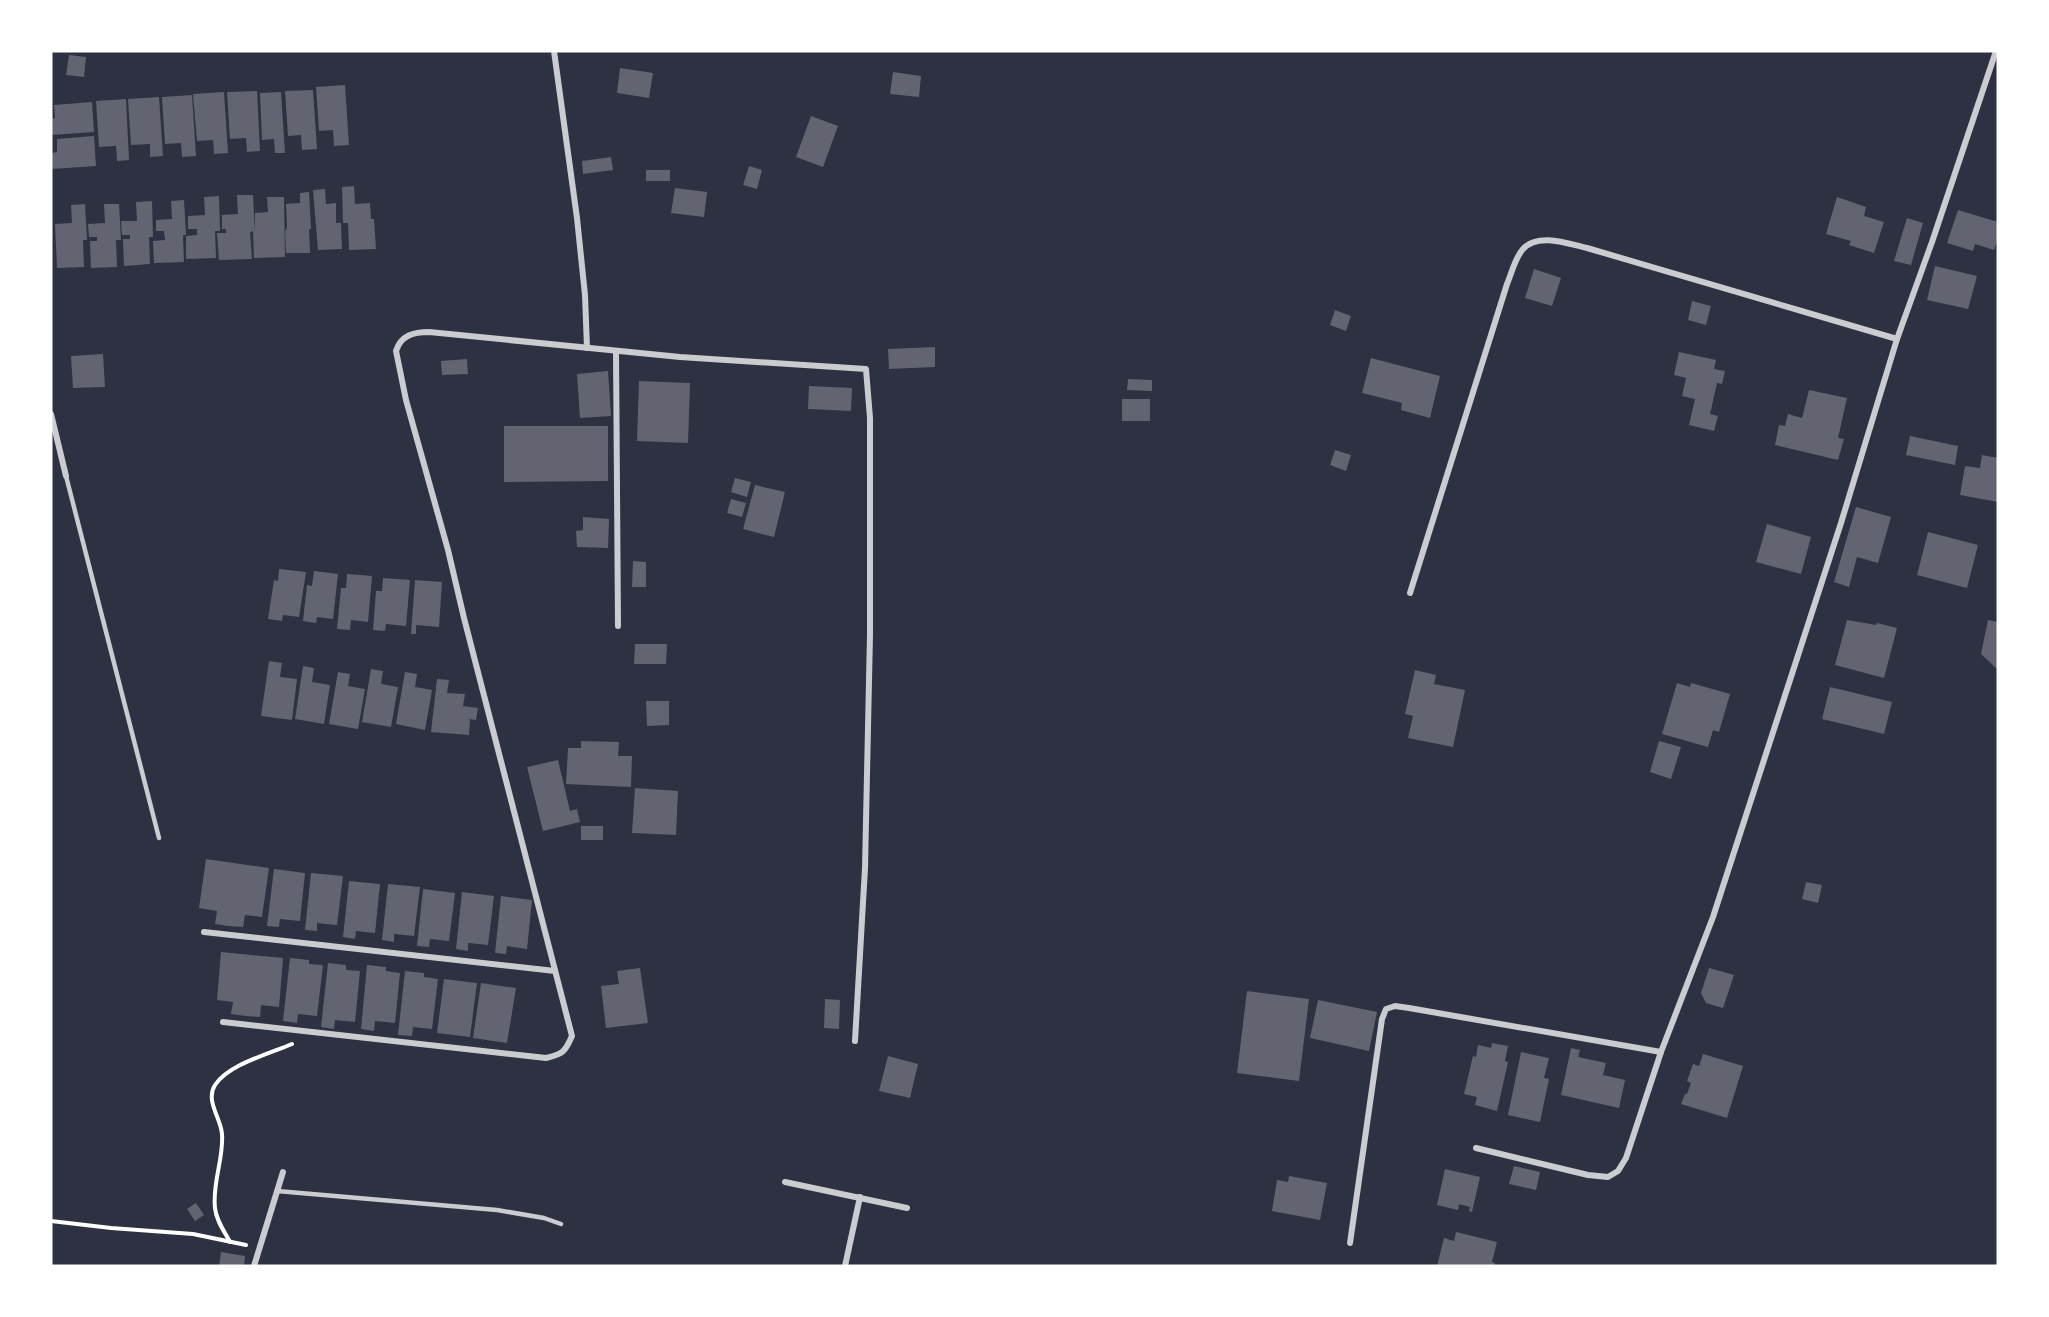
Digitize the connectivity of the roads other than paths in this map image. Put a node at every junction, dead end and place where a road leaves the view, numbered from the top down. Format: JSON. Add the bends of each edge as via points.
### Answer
{"nodes":[{"id":1,"x":554,"y":51,"type":"edge"},
{"id":2,"x":1996,"y":51,"type":"edge"},
{"id":3,"x":1898,"y":339,"type":"junction"},
{"id":4,"x":587,"y":348,"type":"junction"},
{"id":5,"x":616,"y":351,"type":"junction"},
{"id":6,"x":51,"y":414,"type":"edge"},
{"id":7,"x":66,"y":476,"type":"joint"},
{"id":8,"x":1410,"y":593,"type":"dead end"},
{"id":9,"x":618,"y":626,"type":"dead end"},
{"id":10,"x":159,"y":838,"type":"dead end"},
{"id":11,"x":204,"y":932,"type":"dead end"},
{"id":12,"x":555,"y":971,"type":"junction"},
{"id":13,"x":223,"y":1022,"type":"dead end"},
{"id":14,"x":855,"y":1041,"type":"dead end"},
{"id":15,"x":1661,"y":1052,"type":"junction"},
{"id":16,"x":1476,"y":1148,"type":"dead end"},
{"id":17,"x":283,"y":1172,"type":"dead end"},
{"id":18,"x":785,"y":1182,"type":"dead end"},
{"id":19,"x":277,"y":1191,"type":"junction"},
{"id":20,"x":860,"y":1197,"type":"junction"},
{"id":21,"x":907,"y":1208,"type":"dead end"},
{"id":22,"x":561,"y":1224,"type":"dead end"},
{"id":23,"x":1350,"y":1243,"type":"dead end"},
{"id":24,"x":254,"y":1266,"type":"edge"},
{"id":25,"x":845,"y":1266,"type":"edge"}],
"edges":[{"from":1,"to":4,"type":"street","via":[[577,218]]},
{"from":2,"to":3,"type":"street"},
{"from":3,"to":8,"type":"street","via":[[1587,248],[1557,241],[1533,242],[1524,247],[1507,284]]},
{"from":3,"to":15,"type":"street","via":[[1716,905]]},
{"from":4,"to":5,"type":"street"},
{"from":4,"to":12,"type":"street","via":[[418,332],[407,335],[396,351],[405,400],[448,550]]},
{"from":5,"to":9,"type":"street"},
{"from":5,"to":14,"type":"street","via":[[866,369],[870,418],[870,634],[865,868]]},
{"from":6,"to":7,"type":"street"},
{"from":7,"to":10,"type":"lane"},
{"from":11,"to":12,"type":"street"},
{"from":12,"to":13,"type":"street","via":[[572,1036],[566,1050],[546,1058]]},
{"from":15,"to":16,"type":"street","via":[[1618,1172],[1608,1177],[1588,1175]]},
{"from":15,"to":23,"type":"street","via":[[1409,1008],[1386,1009]]},
{"from":17,"to":19,"type":"street"},
{"from":18,"to":20,"type":"street"},
{"from":19,"to":22,"type":"lane","via":[[497,1210]]},
{"from":19,"to":24,"type":"street"},
{"from":20,"to":21,"type":"street"},
{"from":20,"to":25,"type":"street"}]}
